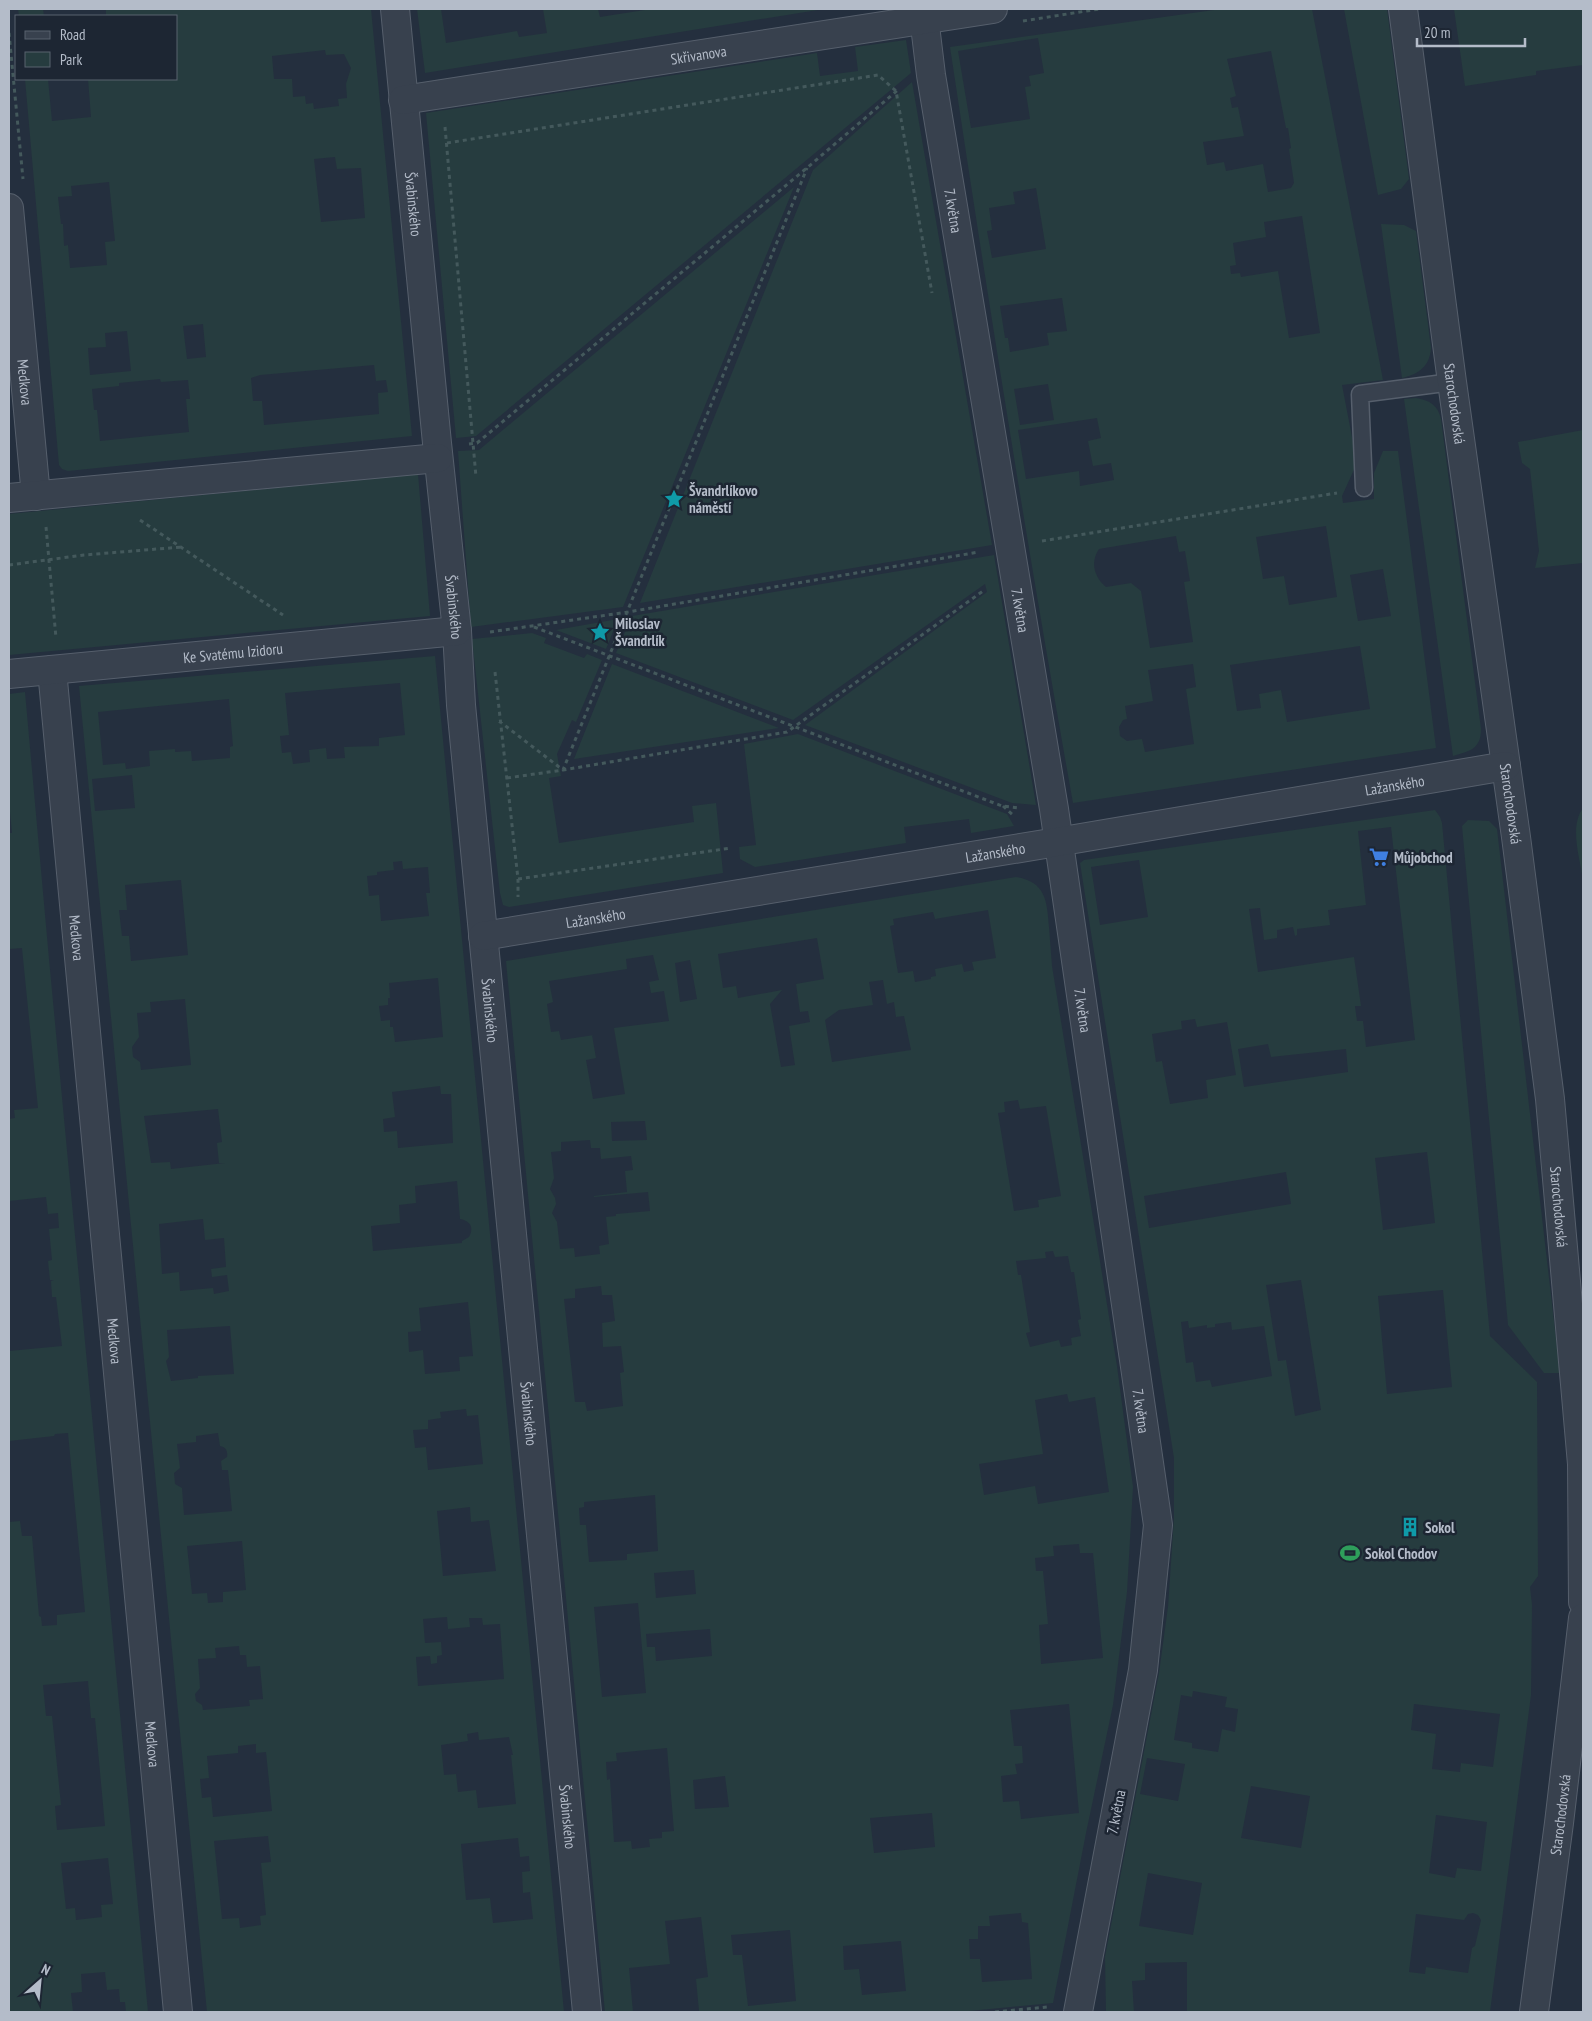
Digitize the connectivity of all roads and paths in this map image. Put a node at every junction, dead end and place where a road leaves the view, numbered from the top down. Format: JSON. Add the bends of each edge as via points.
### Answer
{"nodes":[{"id":1,"x":396,"y":9,"type":"edge"},
{"id":2,"x":1099,"y":9,"type":"edge"},
{"id":3,"x":1403,"y":9,"type":"edge"},
{"id":4,"x":924,"y":14,"type":"edge"},
{"id":5,"x":1003,"y":15,"type":"edge"},
{"id":6,"x":9,"y":32,"type":"edge"},
{"id":7,"x":931,"y":75,"type":"junction"},
{"id":8,"x":896,"y":91,"type":"junction"},
{"id":9,"x":442,"y":95,"type":"junction"},
{"id":10,"x":404,"y":100,"type":"junction"},
{"id":11,"x":447,"y":143,"type":"junction"},
{"id":12,"x":808,"y":167,"type":"junction"},
{"id":13,"x":23,"y":181,"type":"dead end"},
{"id":14,"x":9,"y":208,"type":"edge"},
{"id":15,"x":1452,"y":382,"type":"junction"},
{"id":16,"x":473,"y":444,"type":"junction"},
{"id":17,"x":437,"y":451,"type":"junction"},
{"id":18,"x":477,"y":483,"type":"dead end"},
{"id":19,"x":1364,"y":488,"type":"joint"},
{"id":20,"x":95,"y":490,"type":"junction"},
{"id":21,"x":36,"y":496,"type":"junction"},
{"id":22,"x":9,"y":498,"type":"edge"},
{"id":23,"x":1009,"y":546,"type":"junction"},
{"id":24,"x":182,"y":547,"type":"junction"},
{"id":25,"x":49,"y":560,"type":"junction"},
{"id":26,"x":9,"y":565,"type":"edge"},
{"id":27,"x":982,"y":591,"type":"dead end"},
{"id":28,"x":628,"y":612,"type":"junction"},
{"id":29,"x":490,"y":622,"type":"dead end"},
{"id":30,"x":534,"y":627,"type":"junction"},
{"id":31,"x":457,"y":631,"type":"junction"},
{"id":32,"x":491,"y":632,"type":"junction"},
{"id":33,"x":492,"y":642,"type":"dead end"},
{"id":34,"x":328,"y":644,"type":"junction"},
{"id":35,"x":610,"y":657,"type":"junction"},
{"id":36,"x":52,"y":670,"type":"junction"},
{"id":37,"x":494,"y":671,"type":"dead end"},
{"id":38,"x":9,"y":674,"type":"edge"},
{"id":39,"x":461,"y":705,"type":"junction"},
{"id":40,"x":499,"y":721,"type":"junction"},
{"id":41,"x":794,"y":727,"type":"junction"},
{"id":42,"x":1506,"y":766,"type":"junction"},
{"id":43,"x":563,"y":770,"type":"junction"},
{"id":44,"x":507,"y":778,"type":"junction"},
{"id":45,"x":1054,"y":810,"type":"junction"},
{"id":46,"x":1057,"y":842,"type":"junction"},
{"id":47,"x":730,"y":848,"type":"dead end"},
{"id":48,"x":518,"y":879,"type":"junction"},
{"id":49,"x":518,"y":898,"type":"dead end"},
{"id":50,"x":483,"y":936,"type":"junction"},
{"id":51,"x":1582,"y":1464,"type":"edge"},
{"id":52,"x":1583,"y":1602,"type":"edge"},
{"id":53,"x":1583,"y":1618,"type":"edge"},
{"id":54,"x":1049,"y":2007,"type":"dead end"},
{"id":55,"x":178,"y":2012,"type":"edge"},
{"id":56,"x":587,"y":2012,"type":"edge"},
{"id":57,"x":995,"y":2012,"type":"edge"},
{"id":58,"x":1078,"y":2012,"type":"edge"},
{"id":59,"x":1534,"y":2012,"type":"edge"}],
"edges":[{"from":1,"to":10,"type":"street","name":"Švabinského"},
{"from":2,"to":5,"type":"path"},
{"from":3,"to":15,"type":"street","name":"Starochodovská"},
{"from":4,"to":5,"type":"street","name":"Skřivanova"},
{"from":4,"to":7,"type":"street","name":"7. května"},
{"from":4,"to":9,"type":"street","name":"Skřivanova"},
{"from":6,"to":13,"type":"path"},
{"from":7,"to":8,"type":"path","via":[[913,77]]},
{"from":7,"to":23,"type":"street","name":"7. května"},
{"from":8,"to":11,"type":"path","via":[[878,75]]},
{"from":8,"to":12,"type":"path"},
{"from":9,"to":10,"type":"street","name":"Skřivanova"},
{"from":9,"to":11,"type":"path"},
{"from":10,"to":17,"type":"street","name":"Švabinského"},
{"from":11,"to":16,"type":"path"},
{"from":12,"to":16,"type":"path"},
{"from":12,"to":28,"type":"path"},
{"from":14,"to":21,"type":"street","name":"Medkova"},
{"from":15,"to":19,"type":"lane","via":[[1360,394]]},
{"from":15,"to":42,"type":"street","name":"Starochodovská"},
{"from":16,"to":17,"type":"path"},
{"from":16,"to":18,"type":"path"},
{"from":17,"to":20,"type":"street"},
{"from":17,"to":31,"type":"street","name":"Švabinského"},
{"from":19,"to":23,"type":"path"},
{"from":20,"to":21,"type":"street"},
{"from":20,"to":24,"type":"path"},
{"from":21,"to":22,"type":"street"},
{"from":21,"to":25,"type":"path","via":[[45,518]]},
{"from":23,"to":28,"type":"path"},
{"from":23,"to":45,"type":"street","name":"7. května"},
{"from":24,"to":25,"type":"path"},
{"from":24,"to":34,"type":"path"},
{"from":25,"to":26,"type":"path"},
{"from":25,"to":36,"type":"path","via":[[57,646]]},
{"from":27,"to":41,"type":"path"},
{"from":28,"to":30,"type":"path"},
{"from":28,"to":35,"type":"path"},
{"from":29,"to":32,"type":"path"},
{"from":30,"to":32,"type":"path"},
{"from":30,"to":35,"type":"path"},
{"from":31,"to":32,"type":"path","via":[[471,634]]},
{"from":31,"to":34,"type":"street","name":"Ke Svatému Izidoru"},
{"from":31,"to":39,"type":"street","name":"Švabinského"},
{"from":32,"to":33,"type":"path"},
{"from":34,"to":36,"type":"street","name":"Ke Svatému Izidoru"},
{"from":35,"to":41,"type":"path"},
{"from":35,"to":43,"type":"path"},
{"from":36,"to":38,"type":"street","name":"Ke Svatému Izidoru"},
{"from":36,"to":55,"type":"street","name":"Medkova"},
{"from":37,"to":40,"type":"path"},
{"from":39,"to":40,"type":"path","via":[[478,704]]},
{"from":39,"to":50,"type":"street","name":"Švabinského"},
{"from":40,"to":43,"type":"path"},
{"from":40,"to":44,"type":"path"},
{"from":41,"to":43,"type":"path","via":[[787,732]]},
{"from":41,"to":45,"type":"path","via":[[1002,806]]},
{"from":42,"to":46,"type":"street","name":"Lažanského"},
{"from":42,"to":51,"type":"street","name":"Starochodovská","via":[[1550,1098]]},
{"from":43,"to":44,"type":"path"},
{"from":44,"to":48,"type":"path"},
{"from":45,"to":46,"type":"street","name":"7. května"},
{"from":46,"to":50,"type":"street","name":"Lažanského"},
{"from":46,"to":58,"type":"street","name":"7. května","via":[[1158,1525],[1143,1670]]},
{"from":47,"to":48,"type":"path"},
{"from":48,"to":49,"type":"path"},
{"from":50,"to":56,"type":"street","name":"Švabinského"},
{"from":51,"to":52,"type":"street","name":"Starochodovská"},
{"from":53,"to":59,"type":"street","name":"Starochodovská"},
{"from":54,"to":57,"type":"path"}]}
